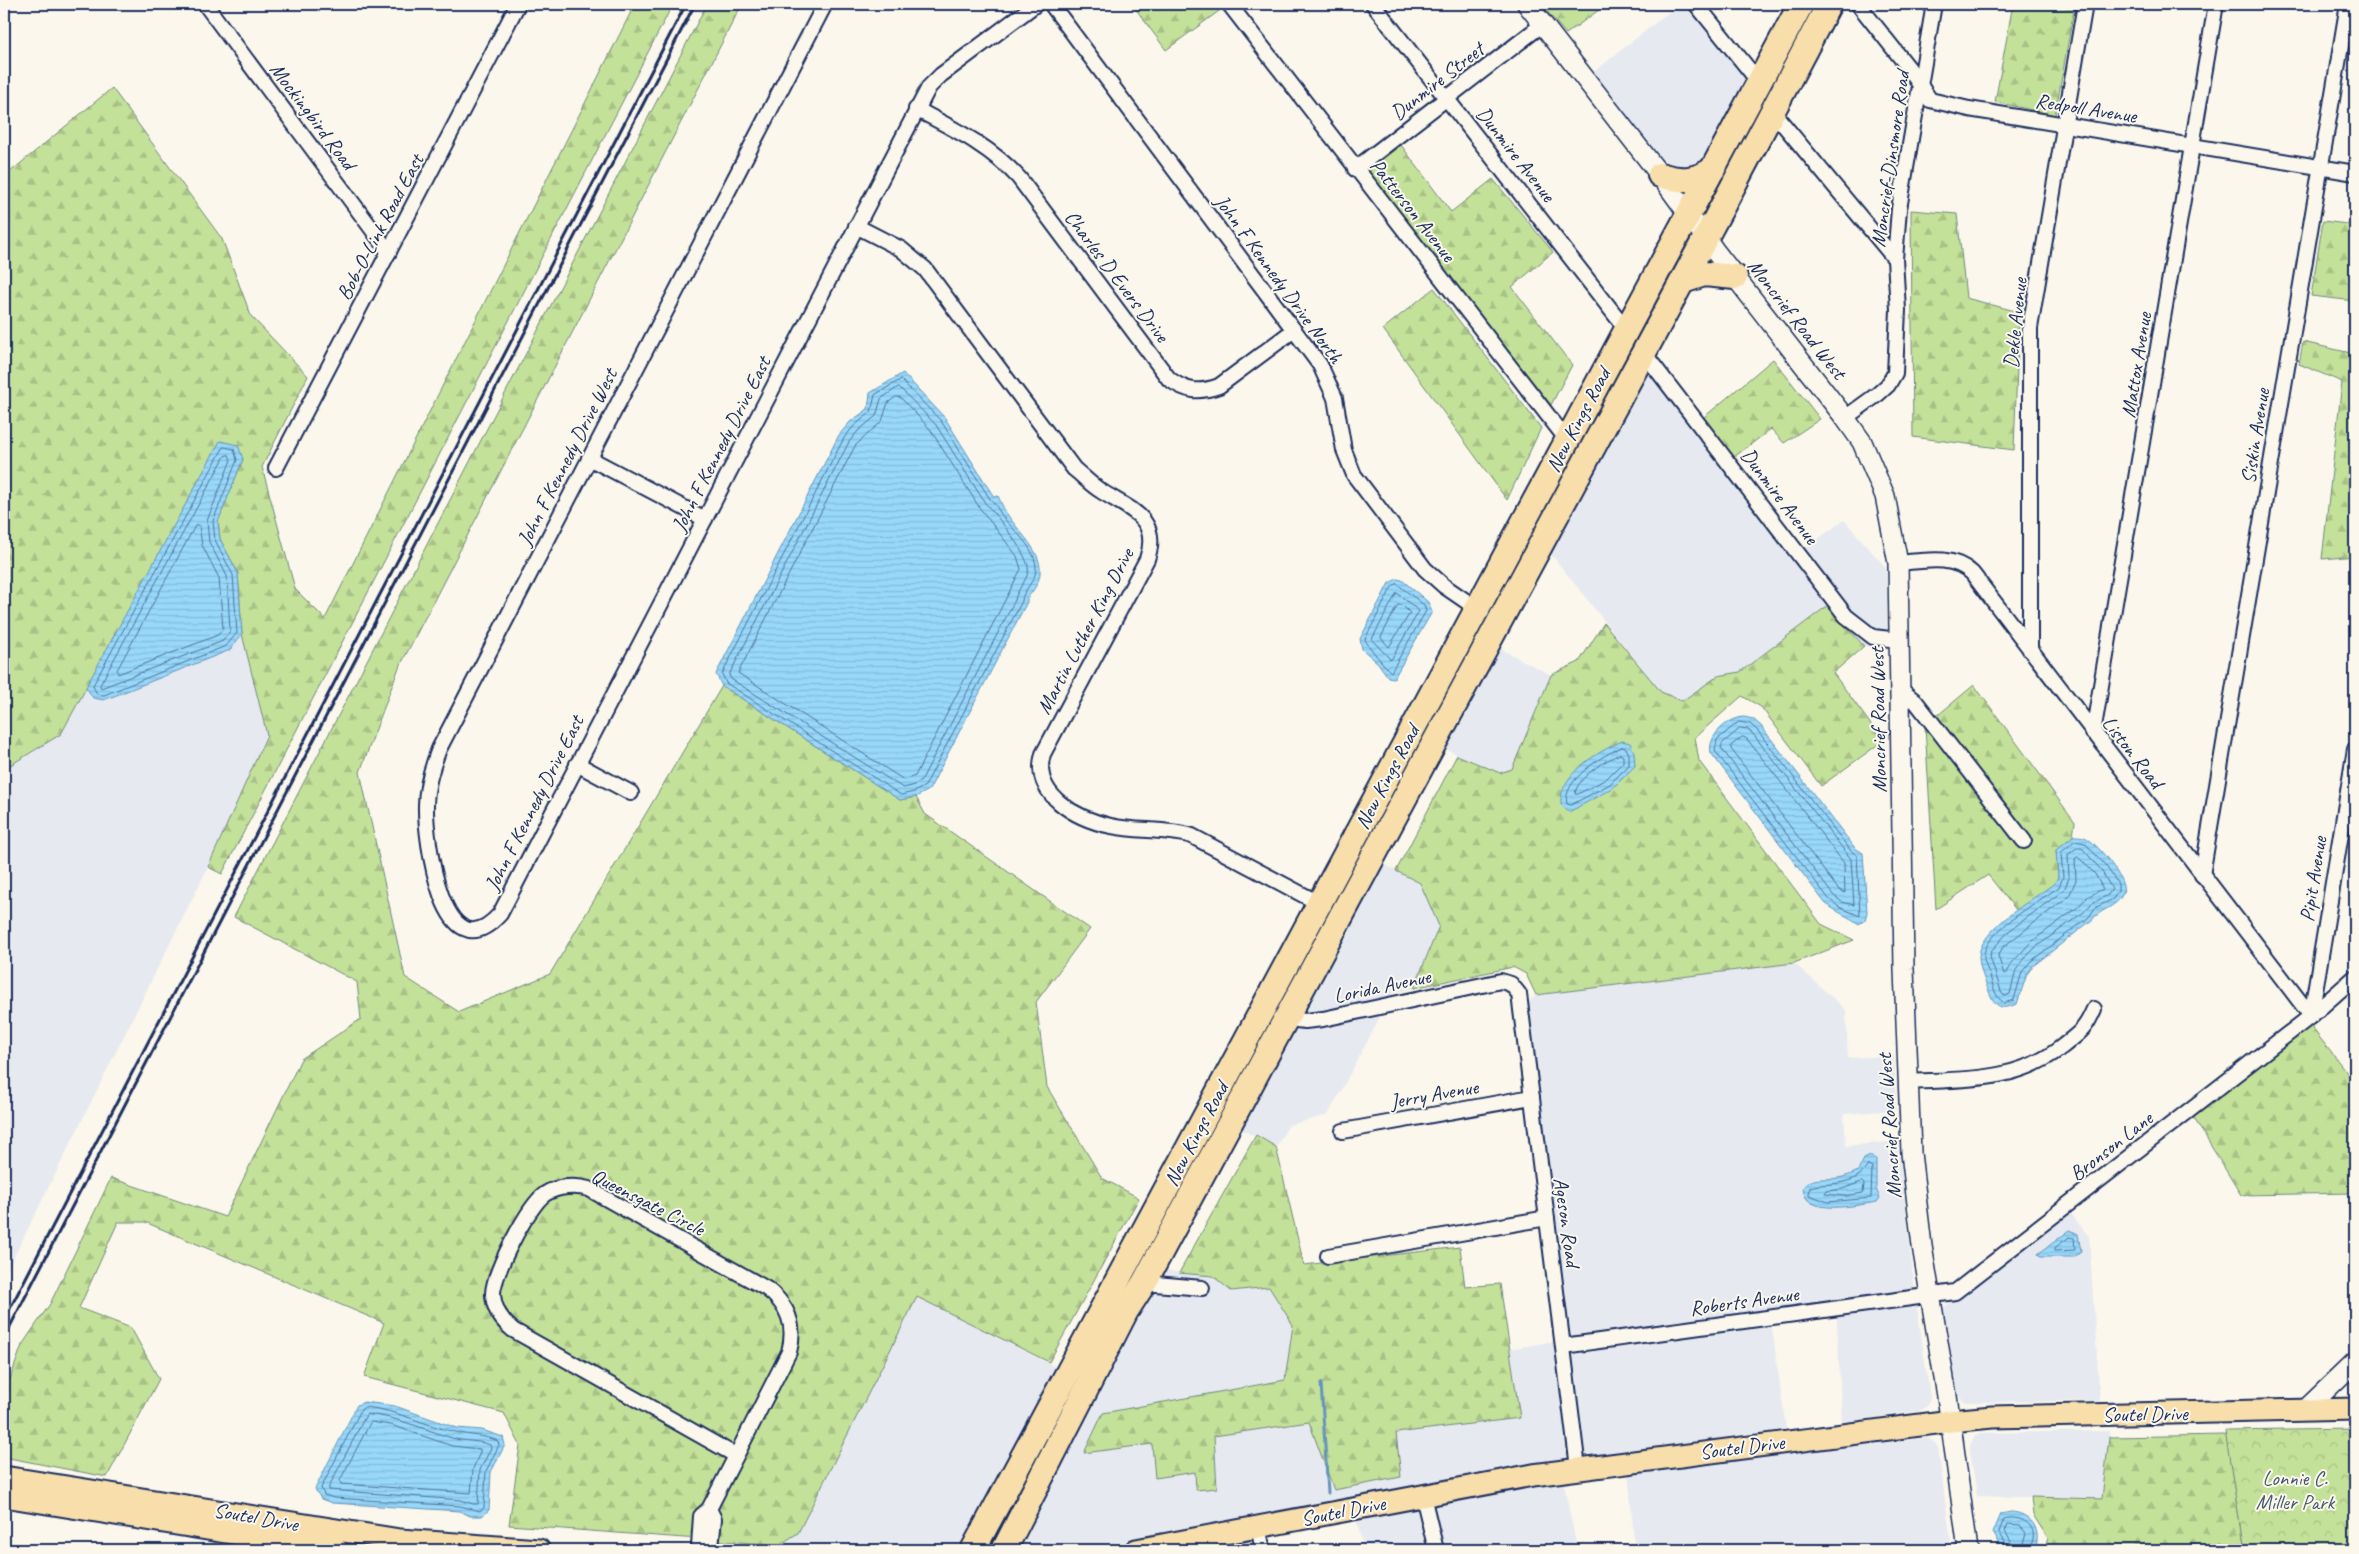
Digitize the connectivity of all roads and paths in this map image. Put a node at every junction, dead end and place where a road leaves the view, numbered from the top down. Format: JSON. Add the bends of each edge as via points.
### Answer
{"nodes":[{"id":1,"x":205,"y":4,"type":"edge"},
{"id":2,"x":518,"y":4,"type":"edge"},
{"id":3,"x":825,"y":4,"type":"edge"},
{"id":4,"x":1036,"y":4,"type":"edge"},
{"id":5,"x":1051,"y":4,"type":"edge"},
{"id":6,"x":1230,"y":4,"type":"edge"},
{"id":7,"x":1374,"y":4,"type":"edge"},
{"id":8,"x":1527,"y":4,"type":"edge"},
{"id":9,"x":1696,"y":4,"type":"edge"},
{"id":10,"x":1801,"y":4,"type":"edge"},
{"id":11,"x":1829,"y":4,"type":"edge"},
{"id":12,"x":1858,"y":4,"type":"edge"},
{"id":13,"x":1934,"y":4,"type":"edge"},
{"id":14,"x":2085,"y":4,"type":"edge"},
{"id":15,"x":2216,"y":4,"type":"edge"},
{"id":16,"x":2348,"y":4,"type":"edge"},
{"id":17,"x":1543,"y":24,"type":"junction"},
{"id":18,"x":1759,"y":82,"type":"junction"},
{"id":19,"x":1920,"y":85,"type":"junction"},
{"id":20,"x":1447,"y":98,"type":"junction"},
{"id":21,"x":916,"y":109,"type":"junction"},
{"id":22,"x":1773,"y":112,"type":"junction"},
{"id":23,"x":2065,"y":125,"type":"junction"},
{"id":24,"x":2192,"y":146,"type":"junction"},
{"id":25,"x":2320,"y":168,"type":"junction"},
{"id":26,"x":1355,"y":169,"type":"junction"},
{"id":27,"x":1713,"y":169,"type":"junction"},
{"id":28,"x":2355,"y":174,"type":"edge"},
{"id":29,"x":1660,"y":175,"type":"junction"},
{"id":30,"x":1688,"y":215,"type":"junction"},
{"id":31,"x":856,"y":226,"type":"junction"},
{"id":32,"x":1706,"y":238,"type":"junction"},
{"id":33,"x":389,"y":252,"type":"junction"},
{"id":34,"x":1895,"y":259,"type":"junction"},
{"id":35,"x":1736,"y":277,"type":"junction"},
{"id":36,"x":1683,"y":281,"type":"junction"},
{"id":37,"x":1626,"y":329,"type":"junction"},
{"id":38,"x":1294,"y":330,"type":"junction"},
{"id":39,"x":1644,"y":353,"type":"junction"},
{"id":40,"x":1845,"y":418,"type":"junction"},
{"id":41,"x":1567,"y":440,"type":"junction"},
{"id":42,"x":588,"y":458,"type":"junction"},
{"id":43,"x":276,"y":468,"type":"dead end"},
{"id":44,"x":705,"y":519,"type":"junction"},
{"id":45,"x":1898,"y":563,"type":"junction"},
{"id":46,"x":1478,"y":608,"type":"junction"},
{"id":47,"x":1498,"y":622,"type":"junction"},
{"id":48,"x":1899,"y":640,"type":"junction"},
{"id":49,"x":2030,"y":650,"type":"junction"},
{"id":50,"x":1900,"y":690,"type":"junction"},
{"id":51,"x":2093,"y":733,"type":"junction"},
{"id":52,"x":2355,"y":749,"type":"edge"},
{"id":53,"x":577,"y":764,"type":"junction"},
{"id":54,"x":631,"y":793,"type":"dead end"},
{"id":55,"x":2024,"y":842,"type":"dead end"},
{"id":56,"x":2202,"y":874,"type":"junction"},
{"id":57,"x":1319,"y":903,"type":"junction"},
{"id":58,"x":1340,"y":915,"type":"junction"},
{"id":59,"x":476,"y":929,"type":"joint"},
{"id":60,"x":2355,"y":977,"type":"edge"},
{"id":61,"x":1511,"y":984,"type":"joint"},
{"id":62,"x":2094,"y":1008,"type":"dead end"},
{"id":63,"x":1262,"y":1011,"type":"junction"},
{"id":64,"x":2311,"y":1016,"type":"junction"},
{"id":65,"x":1284,"y":1019,"type":"junction"},
{"id":66,"x":1907,"y":1082,"type":"junction"},
{"id":67,"x":1532,"y":1097,"type":"junction"},
{"id":68,"x":1343,"y":1131,"type":"dead end"},
{"id":69,"x":1547,"y":1218,"type":"junction"},
{"id":70,"x":1328,"y":1256,"type":"dead end"},
{"id":71,"x":1144,"y":1283,"type":"junction"},
{"id":72,"x":1202,"y":1288,"type":"dead end"},
{"id":73,"x":1930,"y":1296,"type":"junction"},
{"id":74,"x":1118,"y":1303,"type":"junction"},
{"id":75,"x":1563,"y":1346,"type":"junction"},
{"id":76,"x":2355,"y":1362,"type":"edge"},
{"id":77,"x":2355,"y":1409,"type":"edge"},
{"id":78,"x":2305,"y":1410,"type":"junction"},
{"id":79,"x":1951,"y":1421,"type":"junction"},
{"id":80,"x":735,"y":1455,"type":"junction"},
{"id":81,"x":1578,"y":1468,"type":"junction"},
{"id":82,"x":4,"y":1477,"type":"edge"},
{"id":83,"x":4,"y":1496,"type":"edge"},
{"id":84,"x":1423,"y":1496,"type":"junction"},
{"id":85,"x":709,"y":1509,"type":"junction"},
{"id":86,"x":1258,"y":1527,"type":"junction"},
{"id":87,"x":1017,"y":1540,"type":"edge"},
{"id":88,"x":399,"y":1545,"type":"edge"},
{"id":89,"x":337,"y":1550,"type":"edge"},
{"id":90,"x":539,"y":1550,"type":"edge"},
{"id":91,"x":703,"y":1550,"type":"edge"},
{"id":92,"x":707,"y":1550,"type":"edge"},
{"id":93,"x":973,"y":1550,"type":"edge"},
{"id":94,"x":1004,"y":1550,"type":"edge"},
{"id":95,"x":1136,"y":1550,"type":"edge"},
{"id":96,"x":1263,"y":1550,"type":"edge"},
{"id":97,"x":1436,"y":1550,"type":"edge"},
{"id":98,"x":1968,"y":1550,"type":"edge"}],
"edges":[{"from":1,"to":33,"type":"street","name":"Mockingbird Road"},
{"from":2,"to":33,"type":"street","name":"Bob-O-Link Road East"},
{"from":3,"to":42,"type":"street","name":"John F Kennedy Drive West"},
{"from":4,"to":21,"type":"street","name":"John F Kennedy Drive East","via":[[934,81]]},
{"from":5,"to":38,"type":"street","name":"John F Kennedy Drive North"},
{"from":6,"to":26,"type":"street","name":"Patterson Avenue"},
{"from":7,"to":20,"type":"street","name":"Dunmire Avenue"},
{"from":8,"to":17,"type":"main road","name":"Moncrief Road West"},
{"from":9,"to":18,"type":"street"},
{"from":10,"to":18,"type":"highway","name":"New Kings Road"},
{"from":11,"to":22,"type":"highway","name":"New Kings Road"},
{"from":12,"to":19,"type":"street","name":"Redpoll Avenue"},
{"from":13,"to":19,"type":"street","name":"Moncrief-Dinsmore Road"},
{"from":14,"to":23,"type":"street","name":"Dekle Avenue"},
{"from":15,"to":24,"type":"street","name":"Mattox Avenue"},
{"from":16,"to":25,"type":"street","name":"Siskin Avenue"},
{"from":17,"to":20,"type":"street","name":"Dunmire Street"},
{"from":17,"to":29,"type":"main road","name":"Moncrief Road West"},
{"from":18,"to":27,"type":"highway","name":"New Kings Road"},
{"from":19,"to":23,"type":"street","name":"Redpoll Avenue","via":[[1930,100]]},
{"from":19,"to":34,"type":"street","name":"Moncrief-Dinsmore Road","via":[[1899,210]]},
{"from":20,"to":26,"type":"street","name":"Dunmire Street"},
{"from":20,"to":37,"type":"street","name":"Dunmire Avenue"},
{"from":21,"to":31,"type":"street","name":"John F Kennedy Drive East"},
{"from":21,"to":38,"type":"street","name":"Charles D Evers Drive","via":[[978,142],[1007,164],[1169,379],[1179,386],[1192,392],[1219,386]]},
{"from":22,"to":32,"type":"highway","name":"New Kings Road"},
{"from":22,"to":34,"type":"street"},
{"from":23,"to":24,"type":"street","name":"Redpoll Avenue"},
{"from":23,"to":49,"type":"street","name":"Dekle Avenue","via":[[2029,346]]},
{"from":24,"to":25,"type":"street","name":"Redpoll Avenue"},
{"from":24,"to":51,"type":"street","name":"Mattox Avenue"},
{"from":25,"to":28,"type":"street","name":"Redpoll Avenue"},
{"from":25,"to":56,"type":"street","name":"Siskin Avenue"},
{"from":26,"to":41,"type":"street","name":"Patterson Avenue"},
{"from":27,"to":29,"type":"highway","via":[[1690,180]]},
{"from":27,"to":30,"type":"highway","name":"New Kings Road"},
{"from":29,"to":30,"type":"main road","name":"Moncrief Road West"},
{"from":30,"to":32,"type":"main road","name":"Moncrief Road West"},
{"from":30,"to":37,"type":"highway","name":"New Kings Road"},
{"from":31,"to":44,"type":"street","name":"John F Kennedy Drive East"},
{"from":31,"to":57,"type":"street","name":"Martin Luther King Drive","via":[[901,249],[925,269],[1074,469],[1100,491],[1132,509],[1147,525],[1150,548],[1146,559],[1042,754],[1040,772],[1048,792],[1056,800],[1096,822],[1192,836]]},
{"from":32,"to":35,"type":"main road","name":"Moncrief Road West"},
{"from":32,"to":36,"type":"highway","name":"New Kings Road"},
{"from":33,"to":43,"type":"street","name":"Bob-O-Link Road East"},
{"from":34,"to":40,"type":"street","name":"Moncrief-Dinsmore Road","via":[[1898,310],[1895,373],[1878,394]]},
{"from":35,"to":36,"type":"highway","via":[[1704,274]]},
{"from":35,"to":40,"type":"main road","name":"Moncrief Road West"},
{"from":36,"to":39,"type":"highway","name":"New Kings Road"},
{"from":37,"to":41,"type":"highway","name":"New Kings Road"},
{"from":38,"to":46,"type":"street","name":"John F Kennedy Drive North","via":[[1329,381],[1344,450],[1354,475],[1425,569]]},
{"from":39,"to":47,"type":"highway","name":"New Kings Road"},
{"from":39,"to":48,"type":"street","name":"Dunmire Avenue","via":[[1846,616],[1874,637]]},
{"from":40,"to":45,"type":"main road","name":"Moncrief Road West","via":[[1865,449],[1885,496]]},
{"from":41,"to":46,"type":"highway","name":"New Kings Road"},
{"from":42,"to":44,"type":"street"},
{"from":42,"to":59,"type":"street","name":"John F Kennedy Drive West","via":[[439,749],[430,777],[426,803],[427,836],[443,903],[457,925]]},
{"from":44,"to":53,"type":"street","name":"John F Kennedy Drive East"},
{"from":45,"to":48,"type":"main road","name":"Moncrief Road West"},
{"from":45,"to":49,"type":"street","name":"Liston Road","via":[[1944,560],[1965,566]]},
{"from":46,"to":47,"type":"street","name":"John F Kennedy Drive North"},
{"from":46,"to":57,"type":"highway","name":"New Kings Road"},
{"from":47,"to":58,"type":"highway","name":"New Kings Road"},
{"from":48,"to":50,"type":"main road","name":"Moncrief Road West"},
{"from":49,"to":51,"type":"street","name":"Liston Road"},
{"from":50,"to":55,"type":"street","via":[[1916,702]]},
{"from":50,"to":66,"type":"main road","name":"Moncrief Road West"},
{"from":51,"to":56,"type":"street","name":"Liston Road"},
{"from":52,"to":64,"type":"street","name":"Pipit Avenue"},
{"from":53,"to":54,"type":"street"},
{"from":53,"to":59,"type":"street","name":"John F Kennedy Drive East","via":[[500,914],[484,927]]},
{"from":56,"to":64,"type":"street","name":"Liston Road"},
{"from":57,"to":58,"type":"street","name":"Martin Luther King Drive"},
{"from":57,"to":63,"type":"highway","name":"New Kings Road"},
{"from":58,"to":65,"type":"highway","name":"New Kings Road"},
{"from":60,"to":64,"type":"street","name":"Bronson Lane"},
{"from":61,"to":65,"type":"street","name":"Lorida Avenue","via":[[1501,981],[1323,1019]]},
{"from":61,"to":67,"type":"street","name":"Ageson Road","via":[[1519,994]]},
{"from":62,"to":66,"type":"street","via":[[2086,1028],[2054,1053],[2030,1066],[2007,1075],[1978,1079]]},
{"from":63,"to":65,"type":"street","name":"Lorida Avenue"},
{"from":63,"to":74,"type":"highway","name":"New Kings Road"},
{"from":64,"to":73,"type":"street","name":"Bronson Lane","via":[[1955,1292]]},
{"from":65,"to":71,"type":"highway","name":"New Kings Road"},
{"from":66,"to":73,"type":"main road","name":"Moncrief Road West","via":[[1911,1152]]},
{"from":67,"to":68,"type":"street","name":"Jerry Avenue"},
{"from":67,"to":69,"type":"street","name":"Ageson Road"},
{"from":69,"to":70,"type":"street"},
{"from":69,"to":75,"type":"street","name":"Ageson Road"},
{"from":71,"to":72,"type":"street"},
{"from":71,"to":74,"type":"highway","name":"New Kings Road"},
{"from":73,"to":75,"type":"street","name":"Roberts Avenue"},
{"from":73,"to":79,"type":"main road","name":"Moncrief Road West"},
{"from":74,"to":87,"type":"highway","name":"New Kings Road"},
{"from":74,"to":93,"type":"highway","name":"New Kings Road"},
{"from":75,"to":81,"type":"street","name":"Ageson Road"},
{"from":76,"to":78,"type":"main road"},
{"from":77,"to":78,"type":"main road","name":"Soutel Drive"},
{"from":78,"to":79,"type":"main road","name":"Soutel Drive","via":[[1992,1417]]},
{"from":79,"to":81,"type":"main road","name":"Soutel Drive"},
{"from":79,"to":98,"type":"main road","name":"Moncrief Road West"},
{"from":80,"to":80,"type":"street","name":"Queensgate Circle","via":[[789,1352],[793,1325],[778,1297],[589,1189],[570,1187],[546,1193],[535,1203],[493,1281],[496,1308],[503,1321]]},
{"from":80,"to":85,"type":"street","name":"Queensgate Circle"},
{"from":81,"to":84,"type":"main road","name":"Soutel Drive"},
{"from":82,"to":88,"type":"main road","name":"Soutel Drive"},
{"from":83,"to":89,"type":"main road","name":"Soutel Drive"},
{"from":84,"to":86,"type":"main road","name":"Soutel Drive"},
{"from":84,"to":97,"type":"street"},
{"from":85,"to":91,"type":"street","name":"Queensgate Circle","via":[[702,1516],[699,1546]]},
{"from":85,"to":92,"type":"street","via":[[714,1519]]},
{"from":86,"to":95,"type":"main road","name":"Soutel Drive"},
{"from":86,"to":96,"type":"street"},
{"from":87,"to":94,"type":"highway","name":"New Kings Road"},
{"from":88,"to":90,"type":"main road","name":"Soutel Drive"}]}
